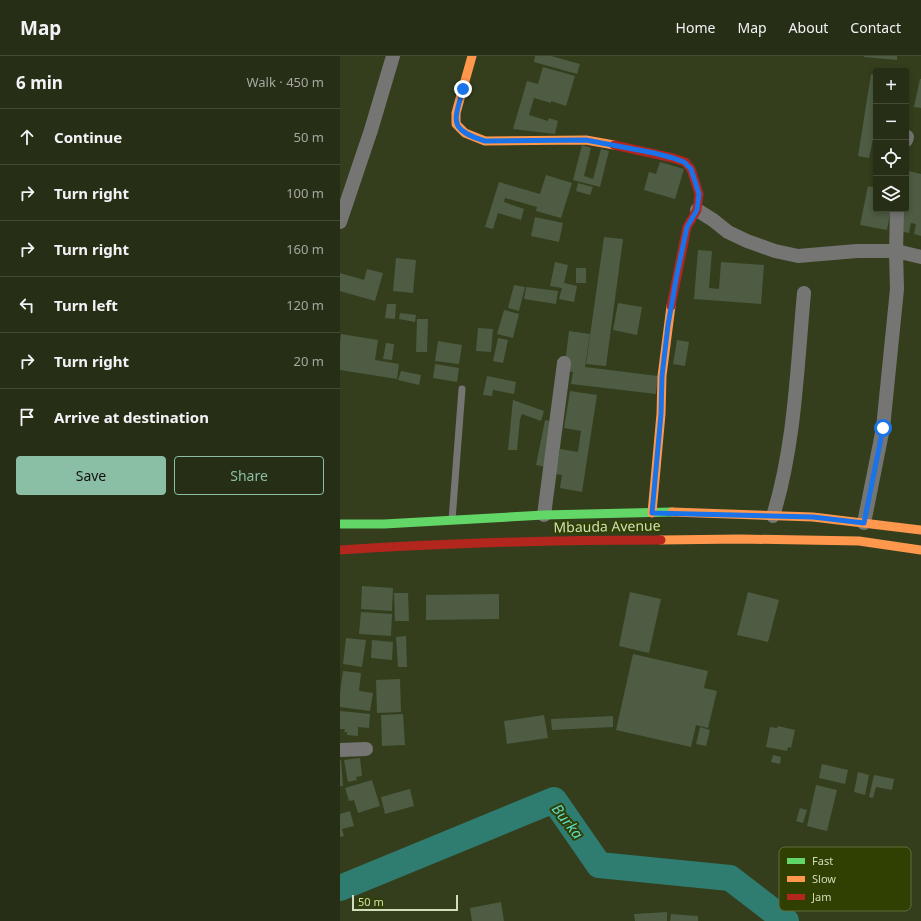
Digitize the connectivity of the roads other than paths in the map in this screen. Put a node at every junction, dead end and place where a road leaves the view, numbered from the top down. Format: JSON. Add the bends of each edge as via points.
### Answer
{"nodes":[{"id":1,"x":393,"y":56,"type":"edge"},
{"id":2,"x":472,"y":56,"type":"edge"},
{"id":3,"x":697,"y":210,"type":"junction"},
{"id":4,"x":897,"y":212,"type":"edge"},
{"id":5,"x":340,"y":222,"type":"edge"},
{"id":6,"x":896,"y":251,"type":"junction"},
{"id":7,"x":921,"y":257,"type":"edge"},
{"id":8,"x":804,"y":293,"type":"dead end"},
{"id":9,"x":564,"y":363,"type":"dead end"},
{"id":10,"x":462,"y":390,"type":"dead end"},
{"id":11,"x":652,"y":513,"type":"junction"},
{"id":12,"x":544,"y":515,"type":"junction"},
{"id":13,"x":773,"y":516,"type":"junction"},
{"id":14,"x":452,"y":520,"type":"junction"},
{"id":15,"x":864,"y":523,"type":"junction"},
{"id":16,"x":340,"y":524,"type":"edge"},
{"id":17,"x":921,"y":530,"type":"edge"},
{"id":18,"x":340,"y":550,"type":"edge"},
{"id":19,"x":921,"y":550,"type":"edge"},
{"id":20,"x":366,"y":749,"type":"dead end"},
{"id":21,"x":340,"y":750,"type":"edge"}],
"edges":[{"from":1,"to":5,"type":"street"},
{"from":2,"to":3,"type":"street","via":[[456,114],[456,123],[461,130],[485,141],[586,140],[654,153],[684,162],[691,169],[699,194]]},
{"from":3,"to":6,"type":"street","via":[[728,232],[775,252],[798,256]]},
{"from":3,"to":11,"type":"street","via":[[687,227],[668,325]]},
{"from":4,"to":6,"type":"street"},
{"from":6,"to":7,"type":"street"},
{"from":6,"to":15,"type":"street","via":[[897,289],[883,428]]},
{"from":8,"to":13,"type":"street","via":[[792,429],[781,489]]},
{"from":9,"to":12,"type":"street"},
{"from":10,"to":14,"type":"lane"},
{"from":11,"to":12,"type":"street"},
{"from":11,"to":13,"type":"street"},
{"from":12,"to":14,"type":"street"},
{"from":13,"to":15,"type":"street","via":[[813,517]]},
{"from":14,"to":16,"type":"street"},
{"from":15,"to":17,"type":"street"},
{"from":18,"to":19,"type":"street","name":"Mbauda Avenue","via":[[603,540],[741,539],[859,541]]},
{"from":20,"to":21,"type":"street"}]}
